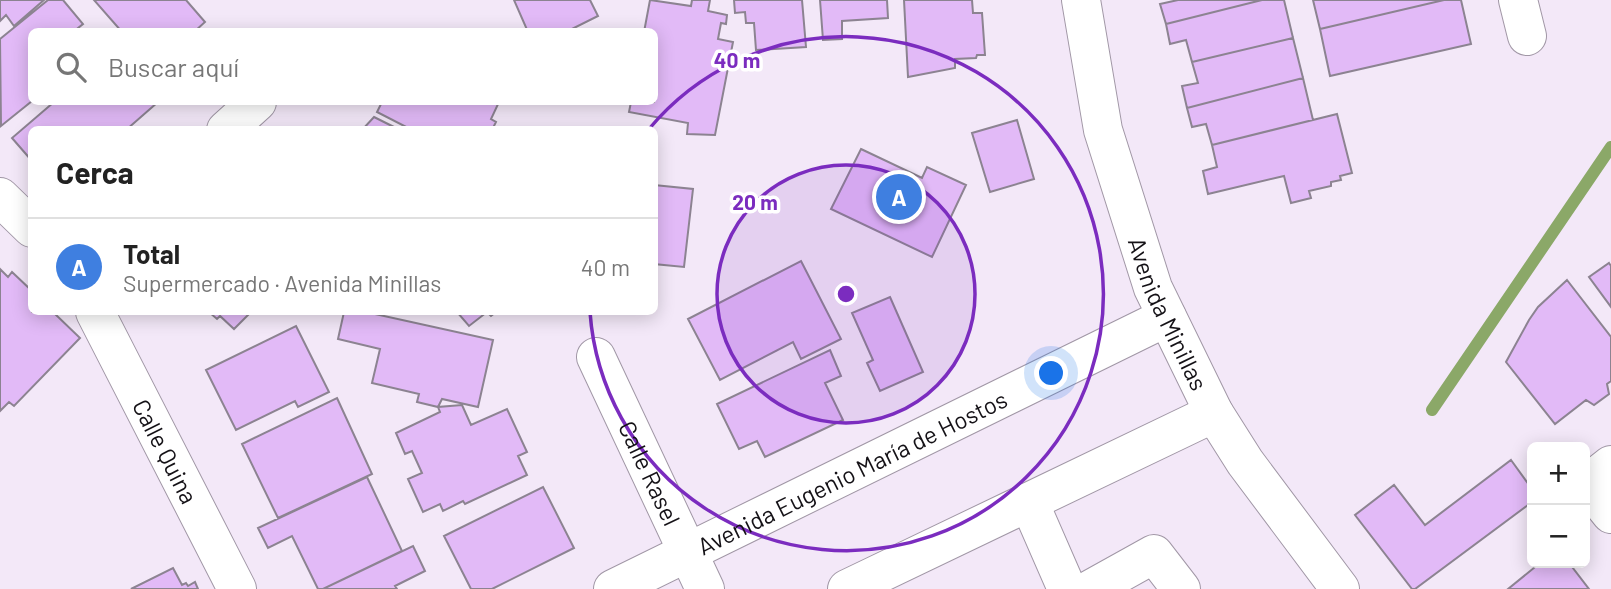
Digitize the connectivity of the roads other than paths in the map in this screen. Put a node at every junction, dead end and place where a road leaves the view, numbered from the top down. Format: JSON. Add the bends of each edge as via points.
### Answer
{"nodes":[{"id":1,"x":1081,"y":0,"type":"edge"},
{"id":2,"x":1518,"y":0,"type":"edge"},
{"id":3,"x":1527,"y":36,"type":"dead end"},
{"id":4,"x":254,"y":105,"type":"edge"},
{"id":5,"x":230,"y":126,"type":"edge"},
{"id":6,"x":0,"y":197,"type":"edge"},
{"id":7,"x":28,"y":224,"type":"edge"},
{"id":8,"x":96,"y":315,"type":"edge"},
{"id":9,"x":1167,"y":317,"type":"junction"},
{"id":10,"x":596,"y":357,"type":"dead end"},
{"id":11,"x":1214,"y":412,"type":"junction"},
{"id":12,"x":1611,"y":465,"type":"edge"},
{"id":13,"x":1029,"y":502,"type":"junction"},
{"id":14,"x":1611,"y":514,"type":"edge"},
{"id":15,"x":688,"y":553,"type":"junction"},
{"id":16,"x":237,"y":589,"type":"edge"},
{"id":17,"x":613,"y":589,"type":"edge"},
{"id":18,"x":705,"y":589,"type":"edge"},
{"id":19,"x":847,"y":589,"type":"edge"},
{"id":20,"x":1067,"y":589,"type":"edge"},
{"id":21,"x":1091,"y":589,"type":"edge"},
{"id":22,"x":1181,"y":589,"type":"edge"},
{"id":23,"x":1340,"y":589,"type":"edge"}],
"edges":[{"from":1,"to":9,"type":"street","name":"Avenida Minillas","via":[[1103,130],[1153,288]]},
{"from":2,"to":3,"type":"street"},
{"from":4,"to":5,"type":"street"},
{"from":6,"to":7,"type":"street"},
{"from":8,"to":16,"type":"street","name":"Calle Quina"},
{"from":9,"to":11,"type":"street","name":"Avenida Minillas"},
{"from":9,"to":15,"type":"street","name":"Avenida Eugenio María de Hostos"},
{"from":10,"to":15,"type":"street","name":"Calle Rasel"},
{"from":11,"to":13,"type":"street"},
{"from":11,"to":23,"type":"street","name":"Avenida Minillas","via":[[1245,462]]},
{"from":12,"to":14,"type":"street","via":[[1587,484]]},
{"from":13,"to":19,"type":"street"},
{"from":13,"to":20,"type":"street"},
{"from":15,"to":17,"type":"street","name":"Avenida Eugenio María de Hostos"},
{"from":15,"to":18,"type":"street","name":"Calle Rasel"},
{"from":21,"to":22,"type":"street","via":[[1154,555]]}]}
